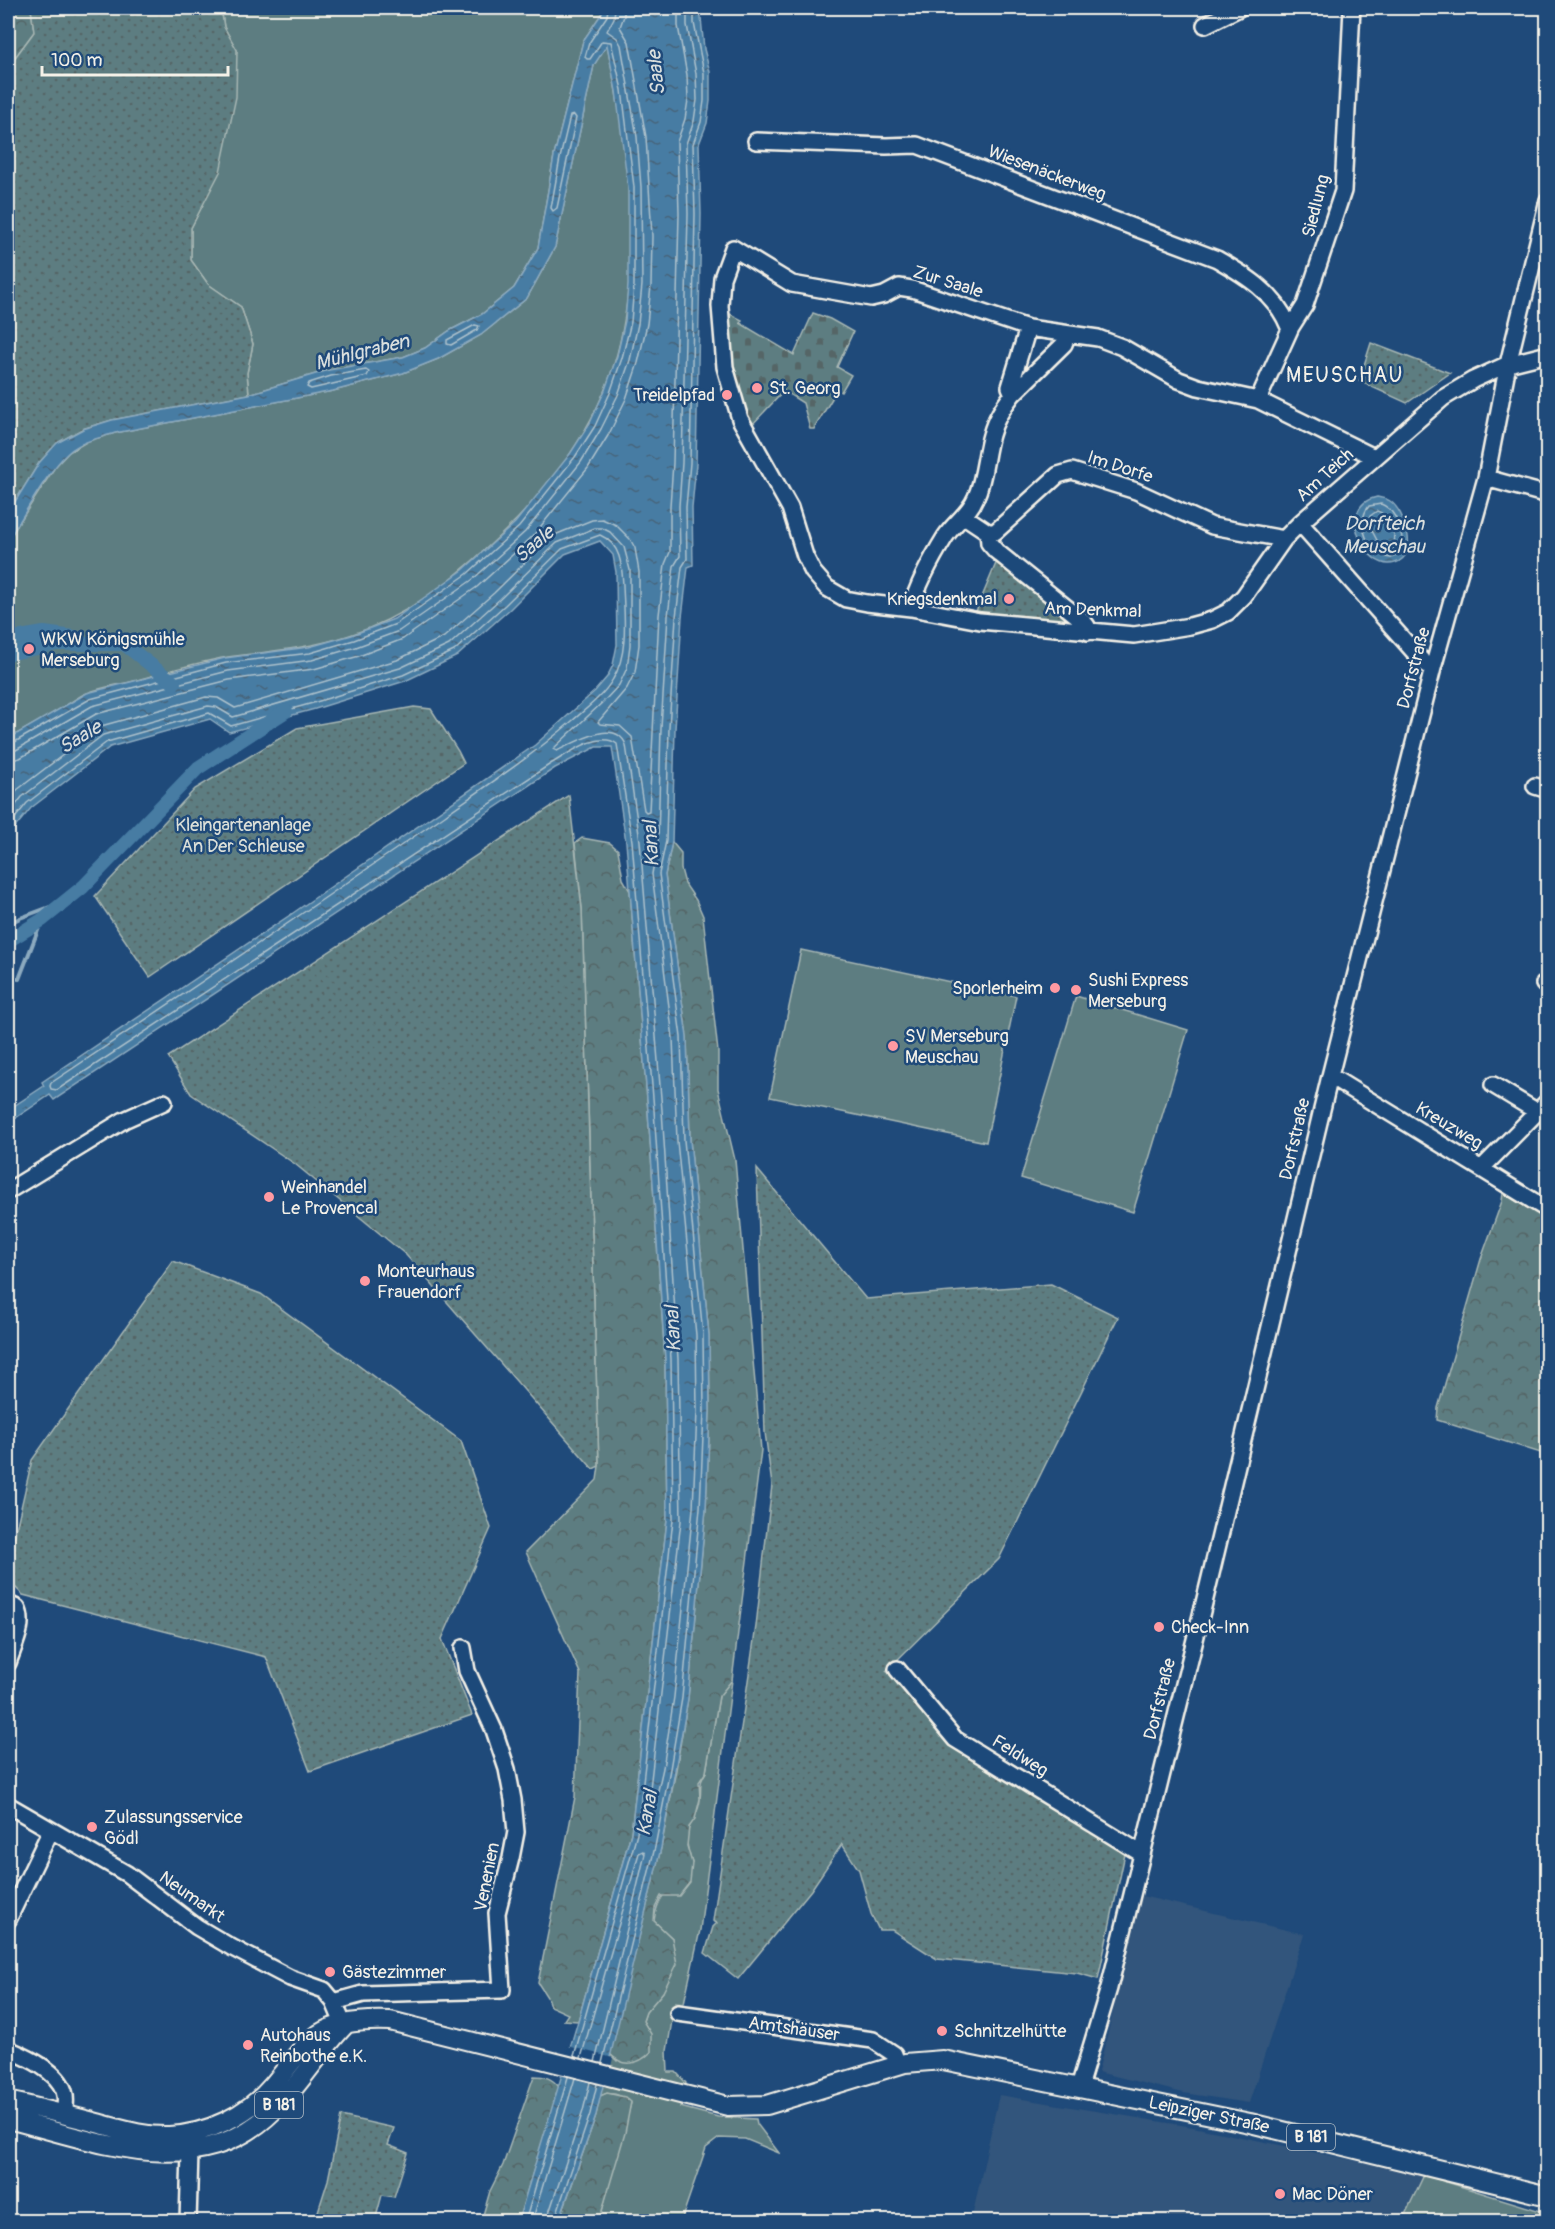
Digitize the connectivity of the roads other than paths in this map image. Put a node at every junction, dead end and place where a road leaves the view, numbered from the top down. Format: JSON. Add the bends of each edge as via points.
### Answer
{"nodes":[{"id":1,"x":1239,"y":8,"type":"edge"},
{"id":2,"x":1352,"y":8,"type":"edge"},
{"id":3,"x":1205,"y":25,"type":"dead end"},
{"id":4,"x":756,"y":141,"type":"dead end"},
{"id":5,"x":1548,"y":200,"type":"edge"},
{"id":6,"x":1291,"y":327,"type":"junction"},
{"id":7,"x":1028,"y":328,"type":"junction"},
{"id":8,"x":1068,"y":334,"type":"junction"},
{"id":9,"x":1548,"y":354,"type":"edge"},
{"id":10,"x":1508,"y":364,"type":"junction"},
{"id":11,"x":1013,"y":394,"type":"junction"},
{"id":12,"x":1258,"y":400,"type":"junction"},
{"id":13,"x":1374,"y":457,"type":"junction"},
{"id":14,"x":1486,"y":478,"type":"junction"},
{"id":15,"x":1548,"y":495,"type":"edge"},
{"id":16,"x":964,"y":516,"type":"junction"},
{"id":17,"x":1300,"y":523,"type":"junction"},
{"id":18,"x":988,"y":532,"type":"junction"},
{"id":19,"x":1284,"y":539,"type":"junction"},
{"id":20,"x":911,"y":608,"type":"junction"},
{"id":21,"x":1088,"y":632,"type":"junction"},
{"id":22,"x":1434,"y":668,"type":"junction"},
{"id":23,"x":1330,"y":1076,"type":"junction"},
{"id":24,"x":1494,"y":1085,"type":"dead end"},
{"id":25,"x":164,"y":1102,"type":"dead end"},
{"id":26,"x":1542,"y":1106,"type":"edge"},
{"id":27,"x":1481,"y":1169,"type":"junction"},
{"id":28,"x":8,"y":1191,"type":"edge"},
{"id":29,"x":1548,"y":1210,"type":"edge"},
{"id":30,"x":8,"y":1604,"type":"edge"},
{"id":31,"x":463,"y":1648,"type":"dead end"},
{"id":32,"x":8,"y":1663,"type":"edge"},
{"id":33,"x":897,"y":1669,"type":"dead end"},
{"id":34,"x":8,"y":1805,"type":"edge"},
{"id":35,"x":51,"y":1830,"type":"junction"},
{"id":36,"x":1142,"y":1854,"type":"junction"},
{"id":37,"x":8,"y":1920,"type":"edge"},
{"id":38,"x":334,"y":2002,"type":"junction"},
{"id":39,"x":678,"y":2013,"type":"dead end"},
{"id":40,"x":344,"y":2026,"type":"junction"},
{"id":41,"x":8,"y":2049,"type":"edge"},
{"id":42,"x":898,"y":2065,"type":"junction"},
{"id":43,"x":1079,"y":2087,"type":"junction"},
{"id":44,"x":8,"y":2101,"type":"edge"},
{"id":45,"x":64,"y":2115,"type":"junction"},
{"id":46,"x":8,"y":2119,"type":"edge"},
{"id":47,"x":188,"y":2133,"type":"junction"},
{"id":48,"x":190,"y":2152,"type":"junction"},
{"id":49,"x":1548,"y":2196,"type":"edge"},
{"id":50,"x":188,"y":2222,"type":"edge"}],
"edges":[{"from":1,"to":3,"type":"street"},
{"from":2,"to":6,"type":"street","name":"Siedlung","via":[[1343,191],[1305,305]]},
{"from":4,"to":6,"type":"street","name":"Wiesenäckerweg","via":[[917,145],[1217,259],[1261,288],[1276,302]]},
{"from":5,"to":10,"type":"street","name":"Dorfstraße"},
{"from":6,"to":12,"type":"street","name":"Siedlung"},
{"from":7,"to":8,"type":"street","name":"Zur Saale"},
{"from":7,"to":11,"type":"street","via":[[1010,387]]},
{"from":7,"to":20,"type":"street","name":"Zur Saale","via":[[912,289],[899,287],[871,298],[792,284],[733,248],[722,278],[720,306],[725,367],[740,419],[790,508],[805,556],[828,588],[846,598]]},
{"from":8,"to":11,"type":"street","via":[[1064,344]]},
{"from":8,"to":12,"type":"street","name":"Zur Saale","via":[[1098,338],[1122,347],[1198,387]]},
{"from":9,"to":10,"type":"street","name":"Am Teich"},
{"from":10,"to":13,"type":"street","name":"Am Teich","via":[[1443,398]]},
{"from":10,"to":14,"type":"street","name":"Dorfstraße"},
{"from":11,"to":16,"type":"street","via":[[991,434],[981,484]]},
{"from":12,"to":13,"type":"street","name":"Zur Saale"},
{"from":13,"to":17,"type":"street","name":"Am Teich"},
{"from":14,"to":15,"type":"street"},
{"from":14,"to":22,"type":"street","name":"Dorfstraße"},
{"from":16,"to":18,"type":"street"},
{"from":16,"to":20,"type":"street","via":[[945,537]]},
{"from":17,"to":19,"type":"street","name":"Am Denkmal"},
{"from":17,"to":22,"type":"street","name":"Am Teich","via":[[1424,663]]},
{"from":18,"to":19,"type":"street","name":"Im Dorfe","via":[[1001,528],[1058,475],[1072,471],[1136,491],[1212,526]]},
{"from":18,"to":21,"type":"street","via":[[989,543],[996,551],[1082,620]]},
{"from":19,"to":21,"type":"street","name":"Am Denkmal","via":[[1244,596],[1228,612],[1212,620],[1134,635]]},
{"from":20,"to":21,"type":"street","name":"Am Denkmal","via":[[980,621]]},
{"from":22,"to":23,"type":"street","name":"Dorfstraße"},
{"from":23,"to":27,"type":"street","name":"Kreuzweg"},
{"from":23,"to":36,"type":"street","name":"Dorfstraße"},
{"from":24,"to":26,"type":"street"},
{"from":25,"to":28,"type":"street","via":[[124,1120]]},
{"from":26,"to":27,"type":"street"},
{"from":27,"to":29,"type":"street","name":"Kreuzweg"},
{"from":30,"to":32,"type":"street","via":[[17,1608],[20,1616],[18,1637]]},
{"from":31,"to":38,"type":"street","name":"Venenien","via":[[467,1671],[495,1730],[513,1800],[516,1832],[497,1913],[502,1990],[363,1994]]},
{"from":33,"to":36,"type":"street","name":"Feldweg","via":[[955,1739]]},
{"from":34,"to":35,"type":"street","name":"Neumarkt"},
{"from":35,"to":37,"type":"street"},
{"from":35,"to":38,"type":"street","name":"Neumarkt","via":[[127,1874],[198,1927],[290,1978],[324,1990]]},
{"from":36,"to":43,"type":"street","name":"Dorfstraße","via":[[1109,1988]]},
{"from":38,"to":40,"type":"street"},
{"from":39,"to":42,"type":"street","name":"Amtshäuser","via":[[873,2040],[894,2054]]},
{"from":40,"to":42,"type":"main road","number":"B 181","via":[[359,2021],[390,2021],[728,2106],[767,2105]]},
{"from":40,"to":47,"type":"main road","number":"B 181","via":[[320,2033],[249,2107],[222,2123]]},
{"from":40,"to":48,"type":"main road","number":"B 181","via":[[271,2113],[236,2137]]},
{"from":41,"to":45,"type":"street","via":[[34,2061],[64,2089]]},
{"from":42,"to":43,"type":"main road","number":"B 181","via":[[943,2060]]},
{"from":43,"to":49,"type":"main road","name":"Leipziger Straße","number":"B 181","via":[[1327,2141]]},
{"from":44,"to":45,"type":"main road","number":"B 181"},
{"from":45,"to":47,"type":"main road","number":"B 181","via":[[153,2136]]},
{"from":46,"to":48,"type":"main road","number":"B 181","via":[[131,2150]]},
{"from":47,"to":48,"type":"street"},
{"from":48,"to":50,"type":"street"}]}
